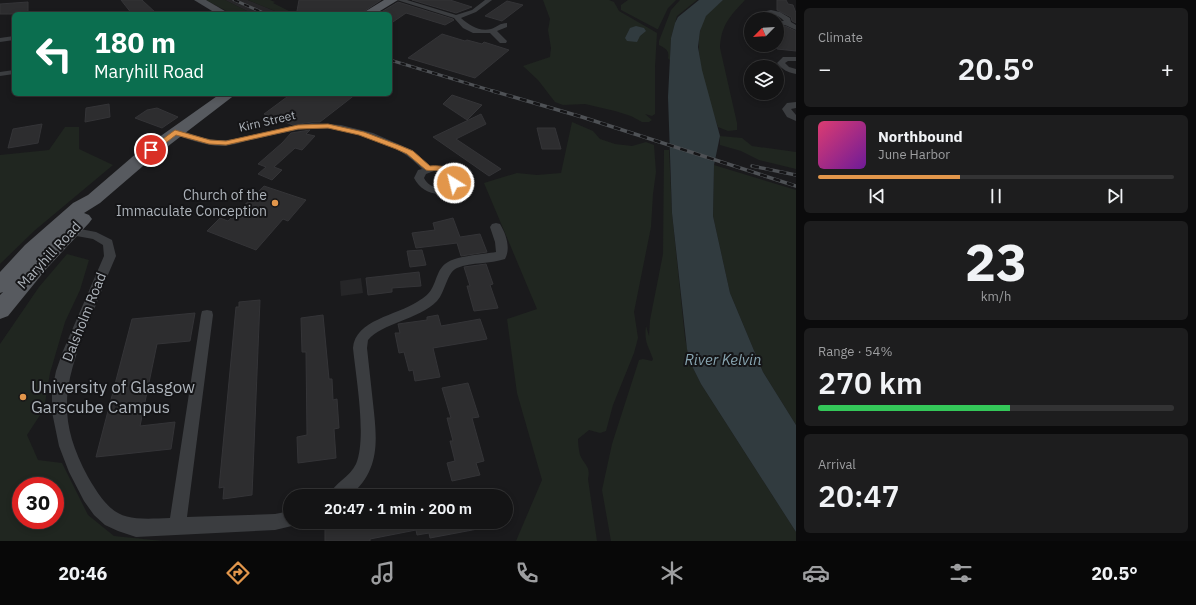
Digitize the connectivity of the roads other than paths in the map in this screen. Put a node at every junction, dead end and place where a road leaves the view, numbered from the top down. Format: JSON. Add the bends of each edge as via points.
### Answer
{"nodes":[{"id":1,"x":199,"y":0,"type":"edge"},
{"id":2,"x":400,"y":0,"type":"edge"},
{"id":3,"x":489,"y":0,"type":"edge"},
{"id":4,"x":388,"y":1,"type":"edge"},
{"id":5,"x":221,"y":12,"type":"edge"},
{"id":6,"x":370,"y":12,"type":"edge"},
{"id":7,"x":456,"y":17,"type":"junction"},
{"id":8,"x":784,"y":17,"type":"edge"},
{"id":9,"x":786,"y":23,"type":"joint"},
{"id":10,"x":504,"y":25,"type":"dead end"},
{"id":11,"x":796,"y":28,"type":"edge"},
{"id":12,"x":492,"y":31,"type":"junction"},
{"id":13,"x":12,"y":38,"type":"edge"},
{"id":14,"x":0,"y":40,"type":"edge"},
{"id":15,"x":503,"y":41,"type":"dead end"},
{"id":16,"x":796,"y":60,"type":"edge"},
{"id":17,"x":12,"y":72,"type":"edge"},
{"id":18,"x":796,"y":72,"type":"edge"},
{"id":19,"x":0,"y":74,"type":"edge"},
{"id":20,"x":226,"y":96,"type":"edge"},
{"id":21,"x":796,"y":105,"type":"edge"},
{"id":22,"x":796,"y":118,"type":"edge"},
{"id":23,"x":175,"y":132,"type":"junction"},
{"id":24,"x":428,"y":169,"type":"dead end"},
{"id":25,"x":496,"y":227,"type":"dead end"},
{"id":26,"x":63,"y":229,"type":"junction"},
{"id":27,"x":0,"y":285,"type":"edge"},
{"id":28,"x":0,"y":310,"type":"edge"},
{"id":29,"x":207,"y":315,"type":"dead end"},
{"id":30,"x":345,"y":489,"type":"edge"},
{"id":31,"x":283,"y":520,"type":"edge"},
{"id":32,"x":178,"y":527,"type":"junction"}],
"edges":[{"from":1,"to":5,"type":"street"},
{"from":2,"to":7,"type":"street"},
{"from":3,"to":7,"type":"street","via":[[474,11]]},
{"from":4,"to":6,"type":"main road"},
{"from":7,"to":12,"type":"street","via":[[471,29],[481,32]]},
{"from":8,"to":9,"type":"street","via":[[788,19]]},
{"from":9,"to":11,"type":"street"},
{"from":10,"to":12,"type":"street"},
{"from":12,"to":15,"type":"street"},
{"from":13,"to":14,"type":"street"},
{"from":16,"to":18,"type":"street","via":[[786,59],[781,63],[786,69]]},
{"from":17,"to":19,"type":"street"},
{"from":20,"to":23,"type":"main road","name":"Maryhill Road"},
{"from":21,"to":22,"type":"street","via":[[790,105],[786,109]]},
{"from":23,"to":24,"type":"street","name":"Kirn Street","via":[[209,142],[226,143],[298,127],[328,126],[362,133],[388,143],[410,153]]},
{"from":23,"to":26,"type":"main road","name":"Maryhill Road","via":[[94,199],[94,209]]},
{"from":25,"to":30,"type":"street","via":[[503,247],[501,256],[447,267],[433,298],[415,310],[374,328],[361,340],[369,439],[361,471]]},
{"from":26,"to":27,"type":"main road","name":"Maryhill Road","via":[[18,265]]},
{"from":26,"to":28,"type":"main road","name":"Maryhill Road","via":[[40,263]]},
{"from":26,"to":32,"type":"street","name":"Dalsholm Road","via":[[96,236],[108,243],[110,256],[64,365],[59,401],[62,431],[75,470],[91,498],[115,523],[136,528]]},
{"from":29,"to":32,"type":"street"},
{"from":31,"to":32,"type":"street"}]}
